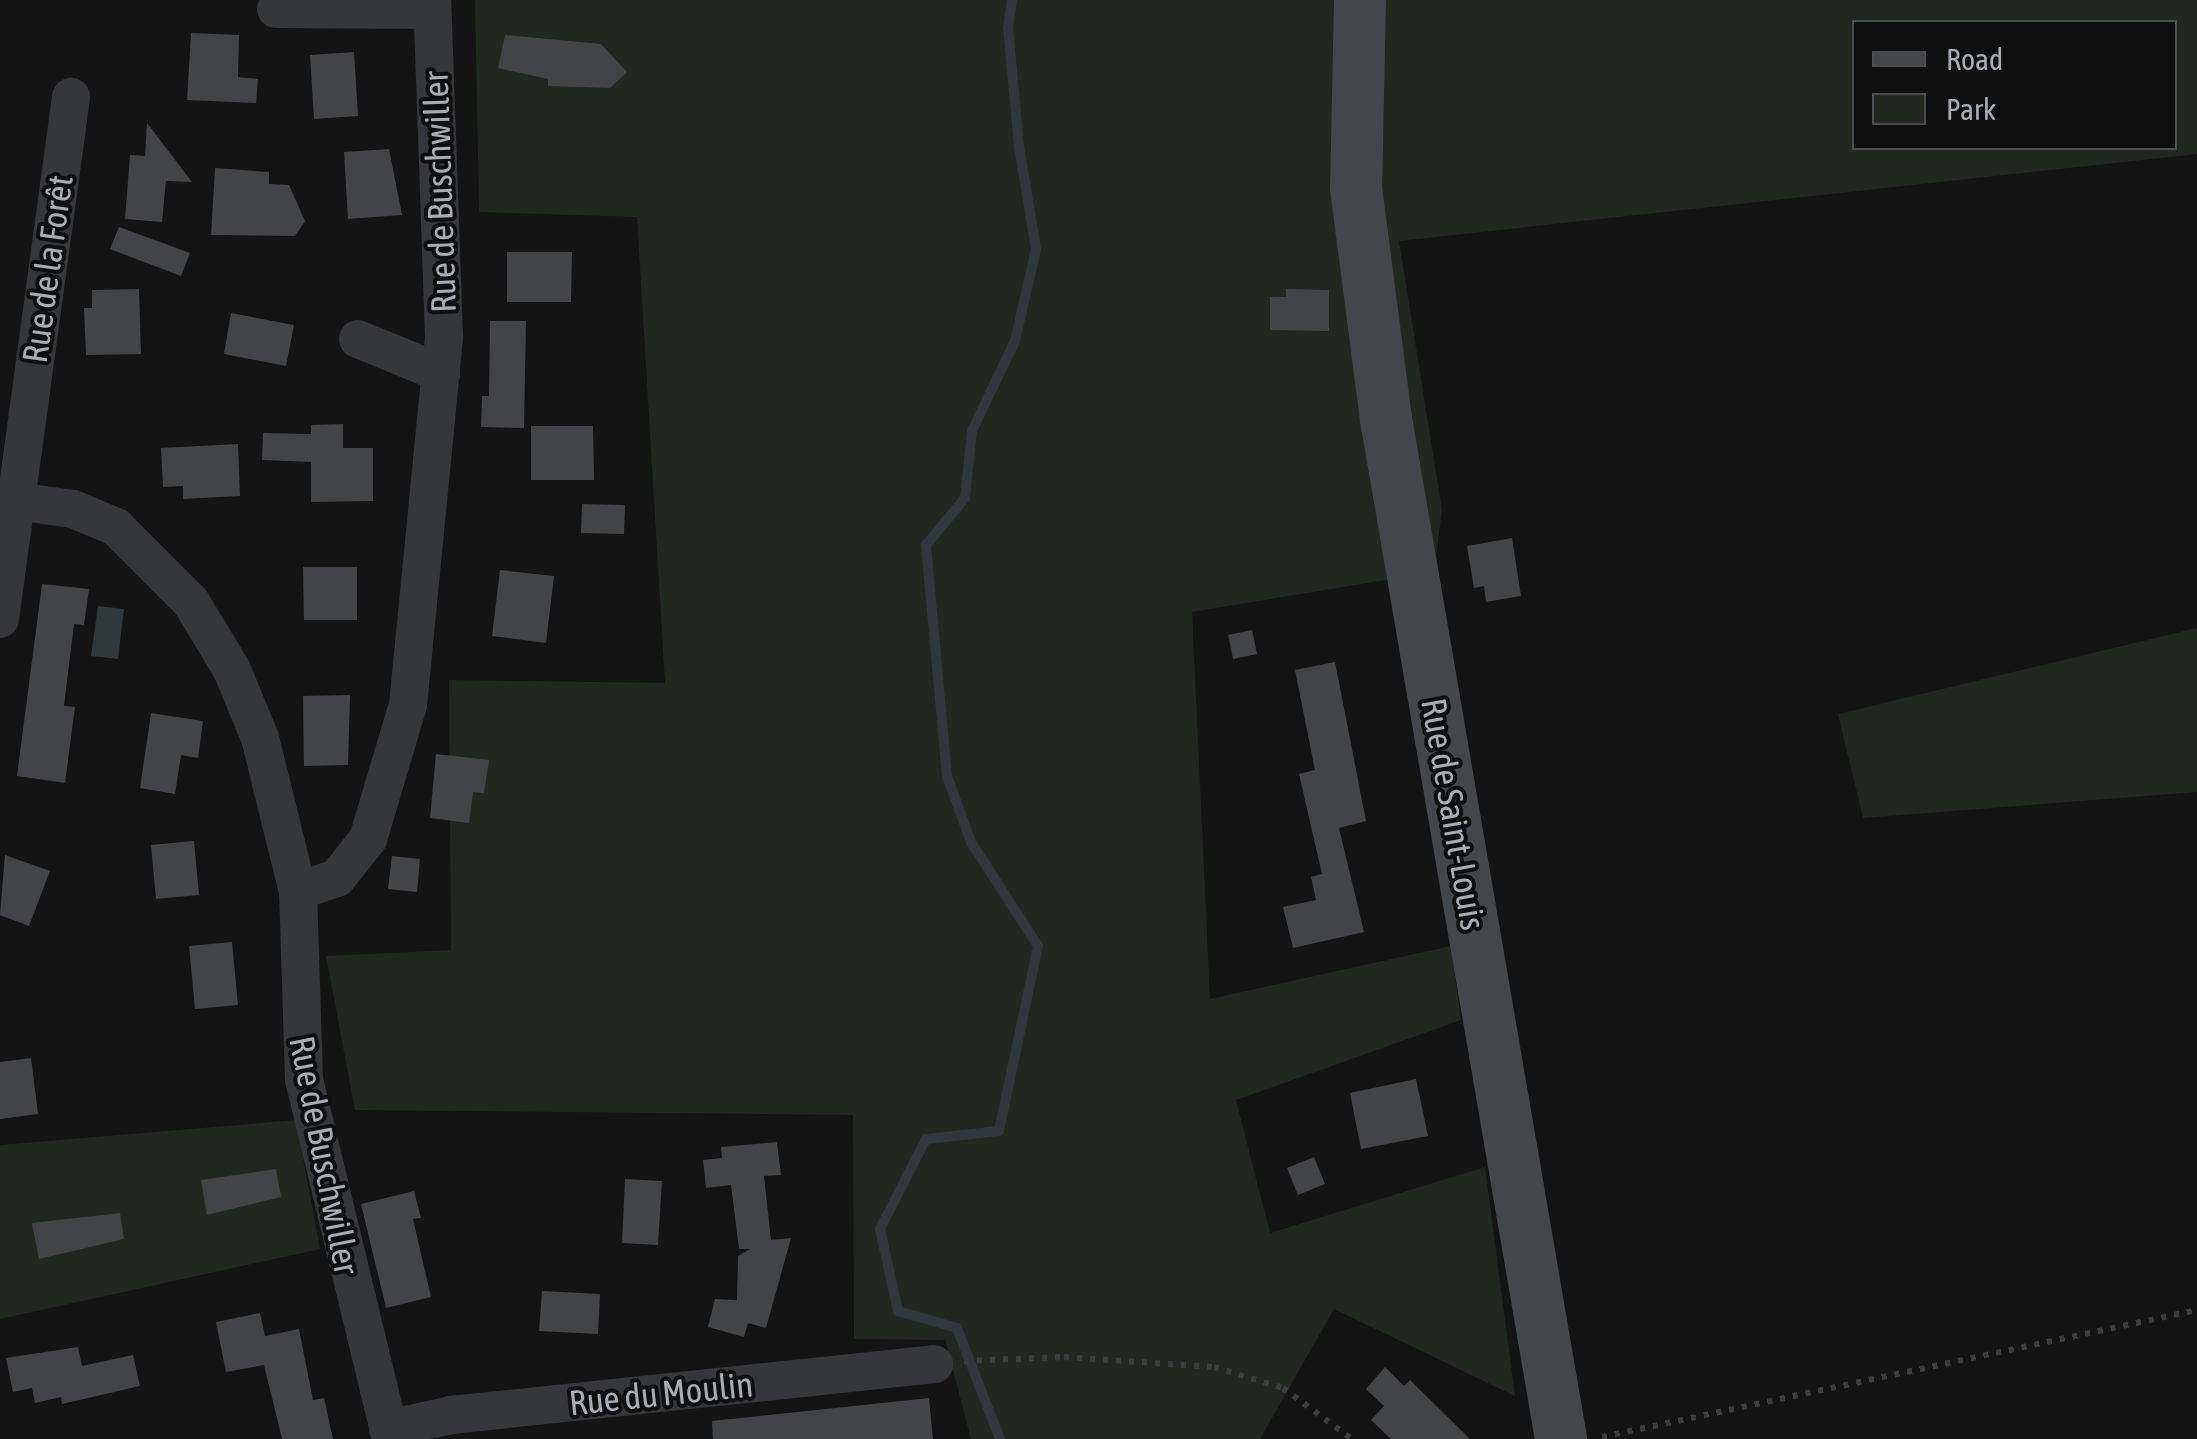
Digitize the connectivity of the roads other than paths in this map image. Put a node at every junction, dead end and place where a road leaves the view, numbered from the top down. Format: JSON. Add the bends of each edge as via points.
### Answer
{"nodes":[{"id":1,"x":1360,"y":0,"type":"edge"},
{"id":2,"x":432,"y":5,"type":"edge"},
{"id":3,"x":276,"y":9,"type":"dead end"},
{"id":4,"x":71,"y":97,"type":"dead end"},
{"id":5,"x":358,"y":339,"type":"dead end"},
{"id":6,"x":442,"y":374,"type":"junction"},
{"id":7,"x":16,"y":500,"type":"junction"},
{"id":8,"x":0,"y":618,"type":"edge"},
{"id":9,"x":298,"y":891,"type":"junction"},
{"id":10,"x":942,"y":1363,"type":"road end"},
{"id":11,"x":389,"y":1434,"type":"edge"},
{"id":12,"x":1561,"y":1439,"type":"edge"}],
"edges":[{"from":1,"to":12,"type":"street","name":"Rue de Saint-Louis","via":[[1356,188],[1409,560]]},
{"from":2,"to":3,"type":"street","name":"Rue de Buschwiller"},
{"from":2,"to":6,"type":"street","name":"Rue de Buschwiller","via":[[445,286]]},
{"from":4,"to":7,"type":"street","name":"Rue de la Forêt"},
{"from":5,"to":6,"type":"street","name":"Rue de Buschwiller"},
{"from":6,"to":9,"type":"street","name":"Rue de Buschwiller","via":[[408,705],[384,800],[356,859],[338,878]]},
{"from":7,"to":8,"type":"street","name":"Rue de la Forêt"},
{"from":7,"to":9,"type":"street","via":[[73,508],[116,527],[191,602],[232,670],[260,738]]},
{"from":9,"to":11,"type":"street","name":"Rue de Buschwiller","via":[[307,1096]]},
{"from":10,"to":11,"type":"street","name":"Rue du Moulin","via":[[451,1415]]}]}
